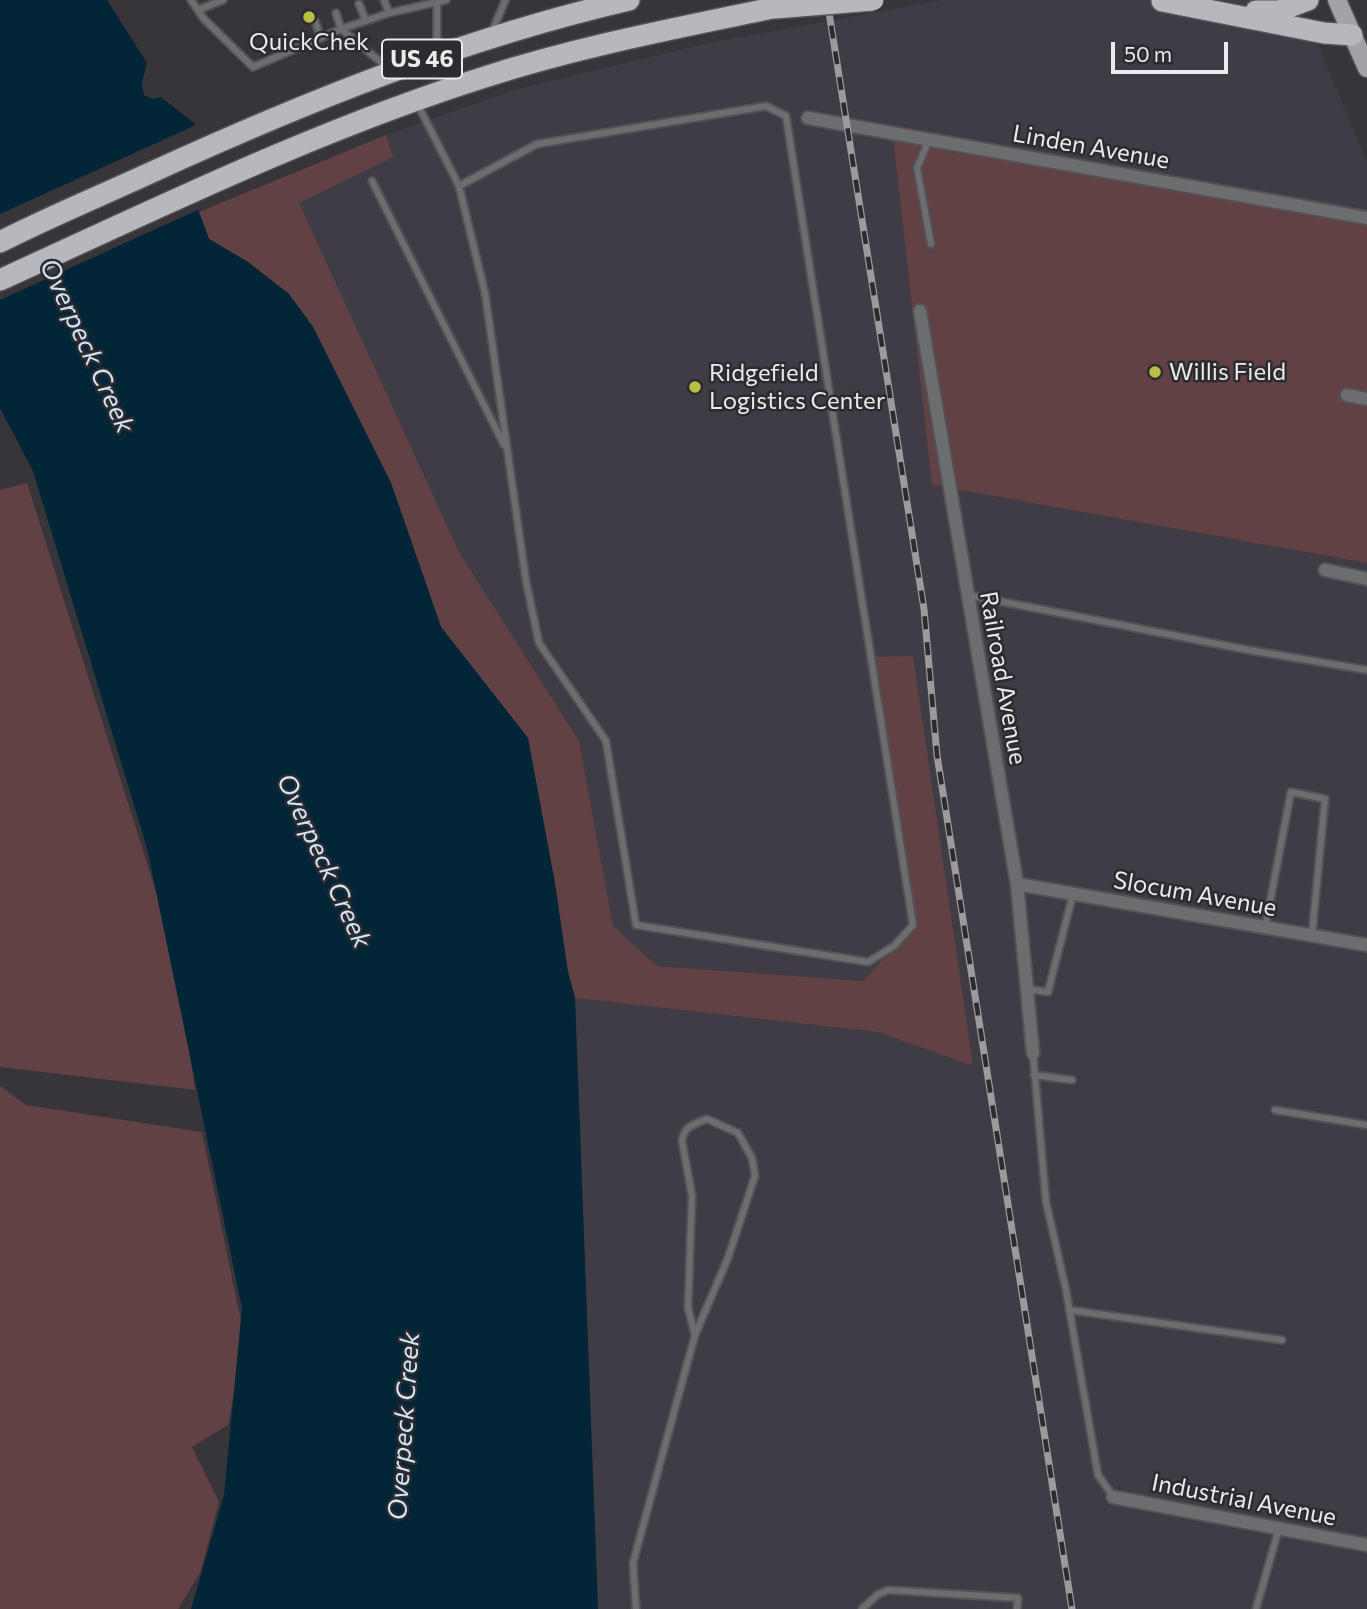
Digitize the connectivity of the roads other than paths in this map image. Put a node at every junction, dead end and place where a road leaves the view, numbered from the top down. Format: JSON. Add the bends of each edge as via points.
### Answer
{"nodes":[{"id":1,"x":191,"y":0,"type":"edge"},
{"id":2,"x":220,"y":0,"type":"edge"},
{"id":3,"x":384,"y":0,"type":"edge"},
{"id":4,"x":446,"y":0,"type":"edge"},
{"id":5,"x":629,"y":0,"type":"edge"},
{"id":6,"x":811,"y":0,"type":"edge"},
{"id":7,"x":873,"y":0,"type":"edge"},
{"id":8,"x":1153,"y":0,"type":"edge"},
{"id":9,"x":1308,"y":0,"type":"edge"},
{"id":10,"x":1337,"y":0,"type":"edge"},
{"id":11,"x":505,"y":1,"type":"edge"},
{"id":12,"x":1162,"y":1,"type":"edge"},
{"id":13,"x":434,"y":2,"type":"edge"},
{"id":14,"x":359,"y":4,"type":"dead end"},
{"id":15,"x":775,"y":8,"type":"junction"},
{"id":16,"x":198,"y":10,"type":"junction"},
{"id":17,"x":335,"y":13,"type":"dead end"},
{"id":18,"x":389,"y":13,"type":"junction"},
{"id":19,"x":315,"y":21,"type":"dead end"},
{"id":20,"x":366,"y":21,"type":"junction"},
{"id":21,"x":341,"y":29,"type":"junction"},
{"id":22,"x":1352,"y":35,"type":"junction"},
{"id":23,"x":321,"y":38,"type":"junction"},
{"id":24,"x":489,"y":38,"type":"junction"},
{"id":25,"x":437,"y":54,"type":"junction"},
{"id":26,"x":1367,"y":68,"type":"edge"},
{"id":27,"x":390,"y":71,"type":"junction"},
{"id":28,"x":415,"y":101,"type":"junction"},
{"id":29,"x":808,"y":118,"type":"dead end"},
{"id":30,"x":929,"y":140,"type":"junction"},
{"id":31,"x":372,"y":181,"type":"dead end"},
{"id":32,"x":460,"y":186,"type":"junction"},
{"id":33,"x":1367,"y":218,"type":"edge"},
{"id":34,"x":2,"y":241,"type":"edge"},
{"id":35,"x":931,"y":244,"type":"dead end"},
{"id":36,"x":0,"y":280,"type":"edge"},
{"id":37,"x":920,"y":311,"type":"dead end"},
{"id":38,"x":1347,"y":395,"type":"dead end"},
{"id":39,"x":1367,"y":399,"type":"edge"},
{"id":40,"x":507,"y":452,"type":"junction"},
{"id":41,"x":1325,"y":570,"type":"dead end"},
{"id":42,"x":1367,"y":579,"type":"edge"},
{"id":43,"x":968,"y":594,"type":"junction"},
{"id":44,"x":1367,"y":670,"type":"edge"},
{"id":45,"x":1017,"y":884,"type":"junction"},
{"id":46,"x":1073,"y":894,"type":"junction"},
{"id":47,"x":1265,"y":928,"type":"junction"},
{"id":48,"x":1311,"y":936,"type":"junction"},
{"id":49,"x":1367,"y":945,"type":"edge"},
{"id":50,"x":1027,"y":989,"type":"junction"},
{"id":51,"x":1033,"y":1053,"type":"joint"},
{"id":52,"x":1034,"y":1075,"type":"junction"},
{"id":53,"x":1072,"y":1080,"type":"dead end"},
{"id":54,"x":1275,"y":1110,"type":"dead end"},
{"id":55,"x":1367,"y":1125,"type":"edge"},
{"id":56,"x":1069,"y":1310,"type":"junction"},
{"id":57,"x":695,"y":1335,"type":"junction"},
{"id":58,"x":1282,"y":1340,"type":"dead end"},
{"id":59,"x":1113,"y":1497,"type":"joint"},
{"id":60,"x":1279,"y":1528,"type":"junction"},
{"id":61,"x":1367,"y":1545,"type":"edge"},
{"id":62,"x":636,"y":1609,"type":"edge"},
{"id":63,"x":862,"y":1609,"type":"edge"},
{"id":64,"x":1017,"y":1609,"type":"edge"},
{"id":65,"x":1256,"y":1609,"type":"edge"}],
"edges":[{"from":1,"to":16,"type":"lane"},
{"from":2,"to":16,"type":"lane"},
{"from":3,"to":18,"type":"lane"},
{"from":4,"to":13,"type":"lane"},
{"from":5,"to":24,"type":"highway","number":"US 46"},
{"from":6,"to":15,"type":"highway","number":"US 46","bridge":true},
{"from":7,"to":15,"type":"highway","bridge":true},
{"from":8,"to":12,"type":"highway"},
{"from":9,"to":12,"type":"highway","via":[[1266,13]]},
{"from":10,"to":22,"type":"main road"},
{"from":11,"to":24,"type":"lane"},
{"from":12,"to":22,"type":"highway"},
{"from":13,"to":18,"type":"lane"},
{"from":13,"to":25,"type":"lane"},
{"from":14,"to":20,"type":"lane"},
{"from":15,"to":28,"type":"highway","number":"US 46","via":[[601,44]]},
{"from":16,"to":23,"type":"lane","via":[[253,67]]},
{"from":17,"to":21,"type":"lane"},
{"from":18,"to":20,"type":"lane"},
{"from":19,"to":23,"type":"lane"},
{"from":20,"to":21,"type":"lane"},
{"from":21,"to":23,"type":"lane"},
{"from":21,"to":27,"type":"lane"},
{"from":22,"to":26,"type":"main road"},
{"from":24,"to":25,"type":"highway","number":"US 46"},
{"from":25,"to":27,"type":"highway","number":"US 46"},
{"from":27,"to":34,"type":"highway","number":"US 46","via":[[222,140]]},
{"from":28,"to":32,"type":"lane"},
{"from":28,"to":36,"type":"highway","number":"US 46","via":[[230,176]]},
{"from":29,"to":30,"type":"street","name":"Linden Avenue"},
{"from":30,"to":33,"type":"street","name":"Linden Avenue"},
{"from":30,"to":35,"type":"lane","via":[[918,168]]},
{"from":31,"to":40,"type":"lane"},
{"from":32,"to":40,"type":"lane","via":[[485,293]]},
{"from":32,"to":40,"type":"lane","via":[[537,144],[766,106],[786,116],[913,925],[894,946],[868,962],[636,925],[606,741],[539,643]]},
{"from":37,"to":43,"type":"street","name":"Railroad Avenue"},
{"from":38,"to":39,"type":"street"},
{"from":41,"to":42,"type":"street"},
{"from":43,"to":44,"type":"lane"},
{"from":43,"to":45,"type":"street","name":"Railroad Avenue"},
{"from":45,"to":46,"type":"street","name":"Slocum Avenue"},
{"from":45,"to":50,"type":"street","name":"Railroad Avenue"},
{"from":46,"to":47,"type":"street","name":"Slocum Avenue"},
{"from":46,"to":50,"type":"lane","via":[[1048,992]]},
{"from":47,"to":48,"type":"street","name":"Slocum Avenue"},
{"from":47,"to":48,"type":"lane","via":[[1292,792],[1325,799]]},
{"from":48,"to":49,"type":"street","name":"Slocum Avenue"},
{"from":50,"to":51,"type":"street","name":"Railroad Avenue"},
{"from":51,"to":52,"type":"lane"},
{"from":52,"to":53,"type":"lane"},
{"from":52,"to":56,"type":"lane","via":[[1046,1202]]},
{"from":54,"to":55,"type":"lane"},
{"from":56,"to":58,"type":"lane"},
{"from":56,"to":59,"type":"lane","via":[[1098,1475]]},
{"from":57,"to":57,"type":"lane","via":[[728,1258],[755,1176],[752,1158],[738,1133],[707,1119],[691,1124],[682,1141],[692,1196],[688,1308]]},
{"from":57,"to":62,"type":"lane","via":[[633,1563]]},
{"from":59,"to":60,"type":"street","name":"Industrial Avenue"},
{"from":60,"to":61,"type":"street","name":"Industrial Avenue"},
{"from":60,"to":65,"type":"lane"},
{"from":63,"to":64,"type":"lane","via":[[888,1590],[1018,1598]]}]}
